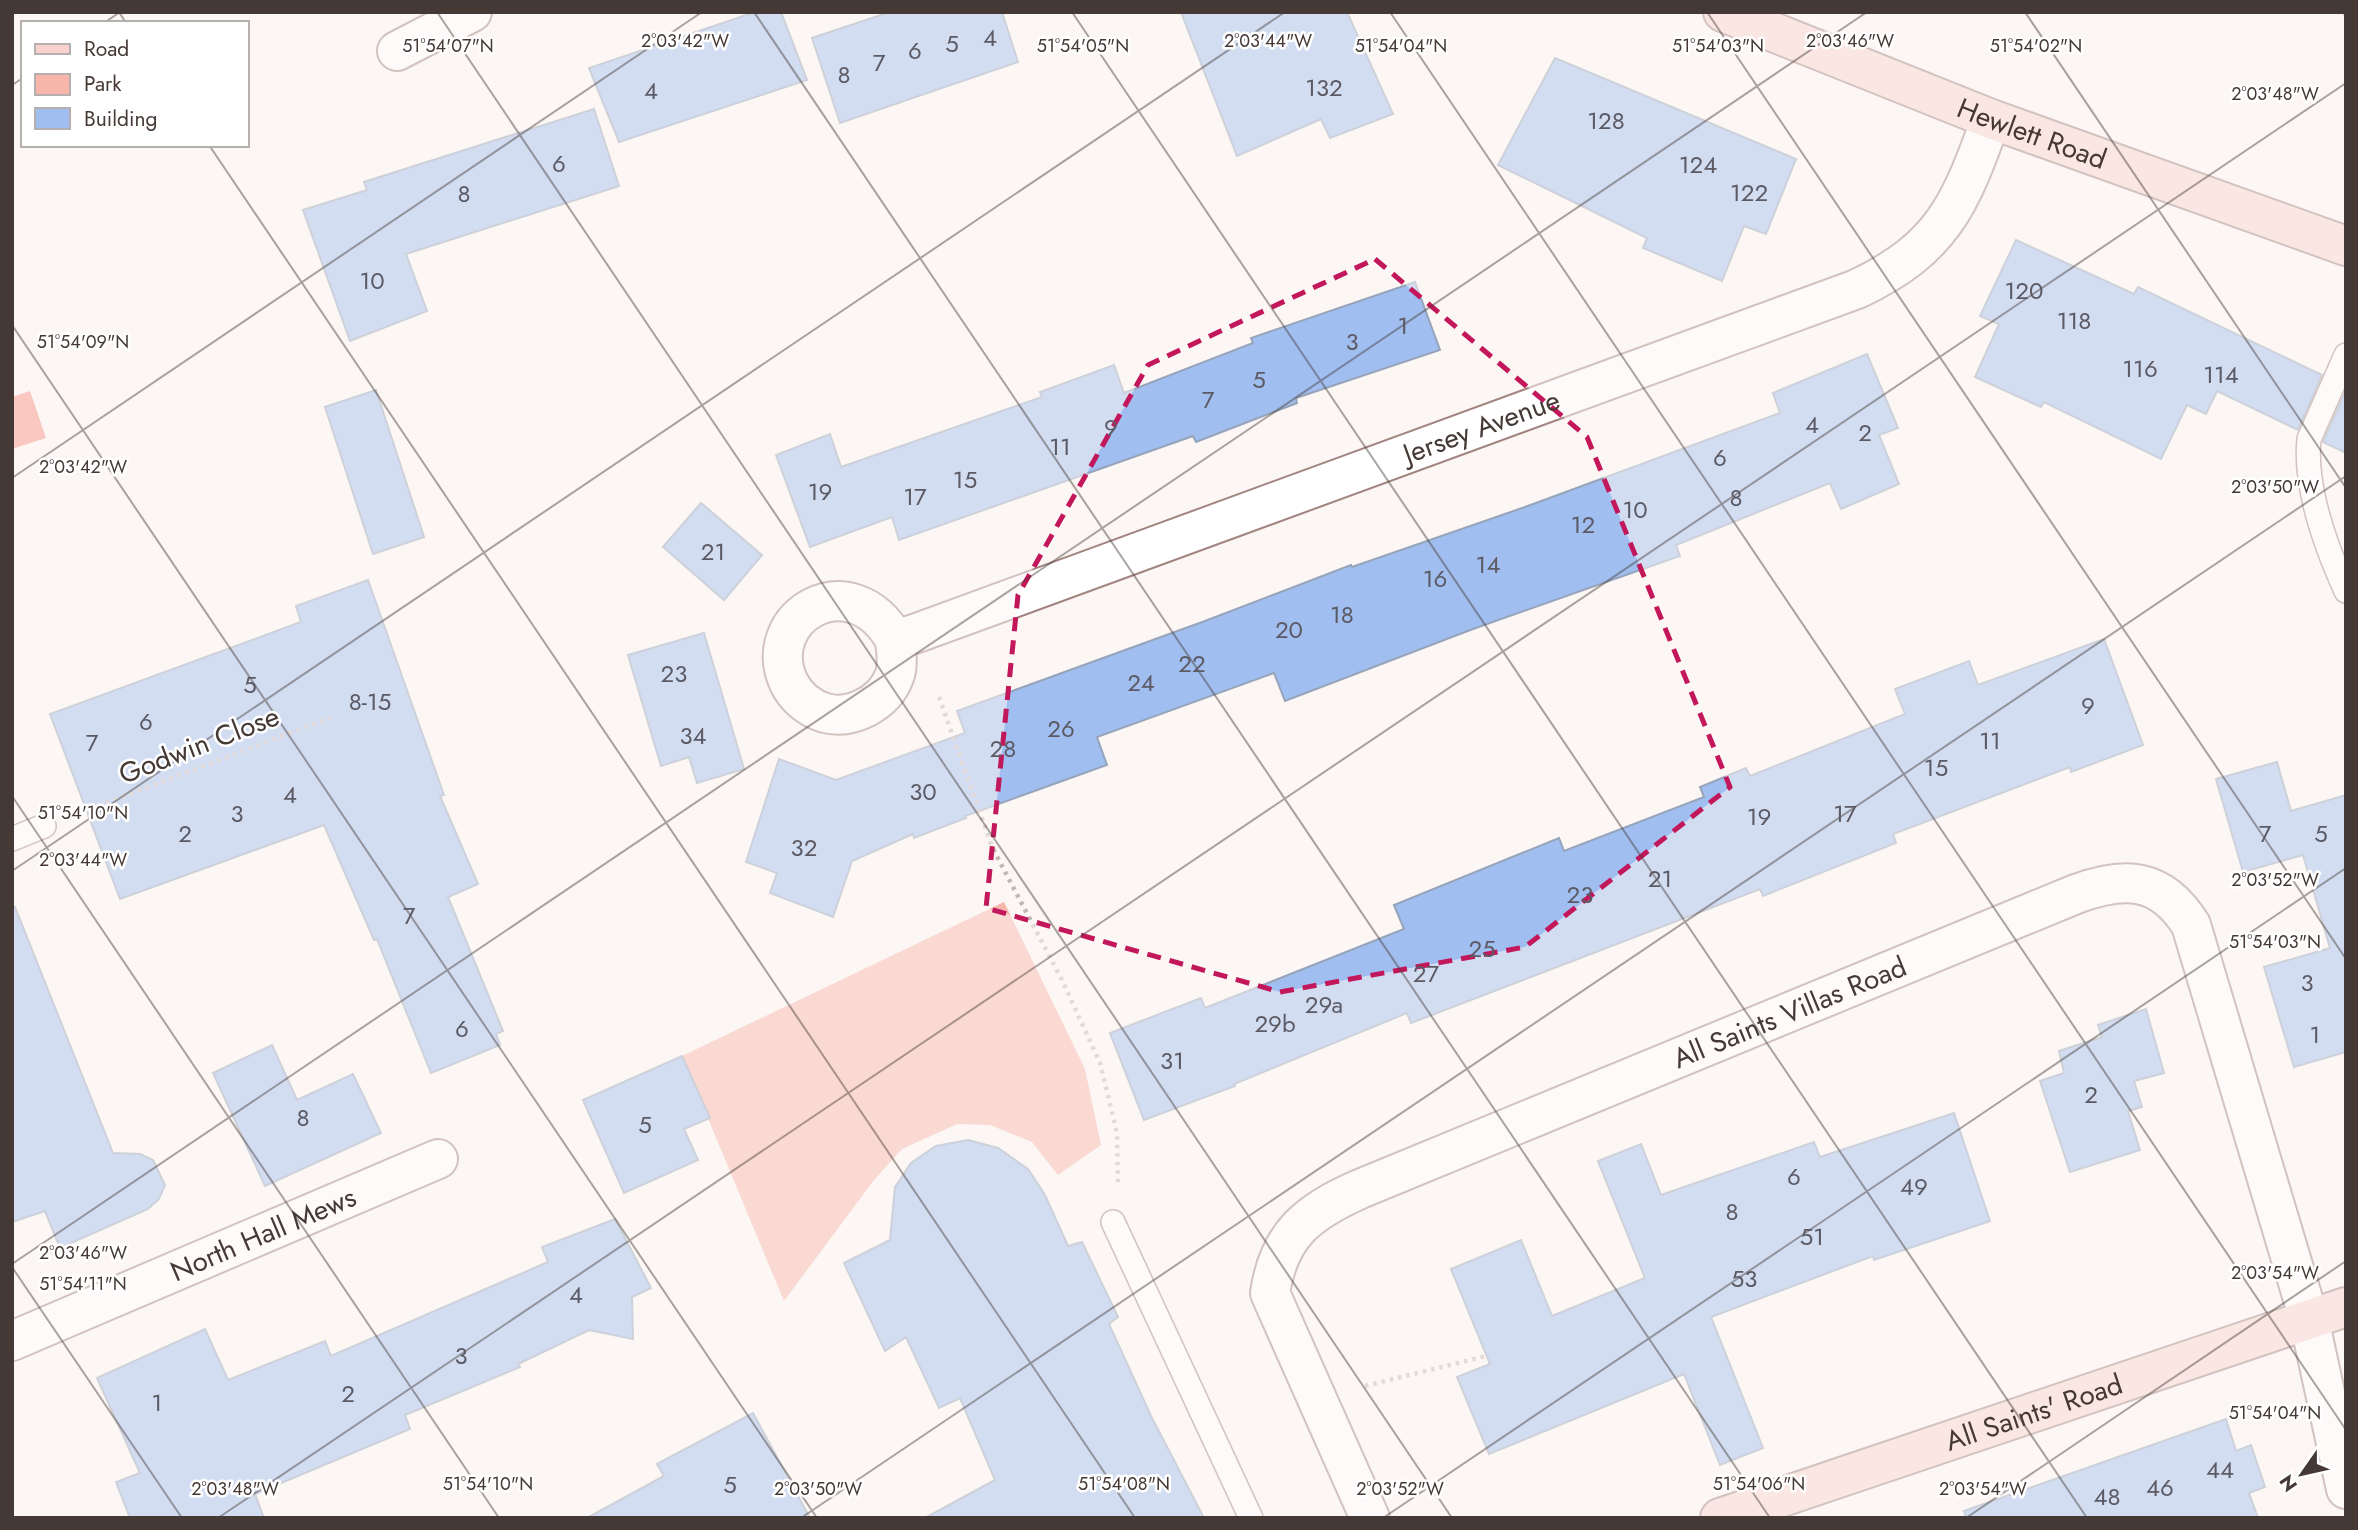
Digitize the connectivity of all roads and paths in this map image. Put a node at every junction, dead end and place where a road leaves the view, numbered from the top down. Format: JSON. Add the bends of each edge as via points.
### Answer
{"nodes":[{"id":1,"x":472,"y":12,"type":"edge"},
{"id":2,"x":1723,"y":12,"type":"edge"},
{"id":3,"x":397,"y":51,"type":"dead end"},
{"id":4,"x":1991,"y":119,"type":"junction"},
{"id":5,"x":2346,"y":246,"type":"edge"},
{"id":6,"x":2346,"y":355,"type":"edge"},
{"id":7,"x":2346,"y":591,"type":"edge"},
{"id":8,"x":906,"y":636,"type":"joint"},
{"id":9,"x":330,"y":718,"type":"dead end"},
{"id":10,"x":44,"y":826,"type":"joint"},
{"id":11,"x":12,"y":839,"type":"edge"},
{"id":12,"x":438,"y":1159,"type":"dead end"},
{"id":13,"x":1112,"y":1222,"type":"joint"},
{"id":14,"x":2346,"y":1307,"type":"edge"},
{"id":15,"x":2309,"y":1319,"type":"junction"},
{"id":16,"x":12,"y":1341,"type":"edge"},
{"id":17,"x":1486,"y":1356,"type":"dead end"},
{"id":18,"x":1317,"y":1397,"type":"junction"},
{"id":19,"x":2346,"y":1489,"type":"edge"},
{"id":20,"x":1251,"y":1518,"type":"edge"},
{"id":21,"x":1370,"y":1518,"type":"edge"},
{"id":22,"x":1720,"y":1518,"type":"edge"}],
"edges":[{"from":1,"to":3,"type":"street"},
{"from":2,"to":4,"type":"street","name":"Hewlett Road"},
{"from":4,"to":5,"type":"street","name":"Hewlett Road"},
{"from":4,"to":8,"type":"street","name":"Jersey Avenue","via":[[1955,208],[1940,230],[1916,255],[1857,289]]},
{"from":6,"to":7,"type":"lane","via":[[2309,439],[2308,453],[2323,527]]},
{"from":8,"to":13,"type":"path","via":[[992,847],[1100,1063],[1116,1133],[1118,1202]]},
{"from":9,"to":10,"type":"path","name":"Godwin Close"},
{"from":10,"to":11,"type":"lane"},
{"from":12,"to":16,"type":"street","name":"North Hall Mews"},
{"from":13,"to":20,"type":"lane"},
{"from":14,"to":15,"type":"street","name":"All Saints' Road"},
{"from":15,"to":18,"type":"street","name":"All Saints Villas Road","via":[[2191,925],[2179,906],[2158,891],[2139,883],[2117,882],[1961,941],[1360,1189],[1311,1214],[1282,1250],[1270,1293]]},
{"from":15,"to":19,"type":"street","name":"All Saints Villas Road"},
{"from":15,"to":22,"type":"street","name":"All Saints' Road"},
{"from":17,"to":18,"type":"path"},
{"from":18,"to":21,"type":"street","name":"All Saints Villas Road"}]}
